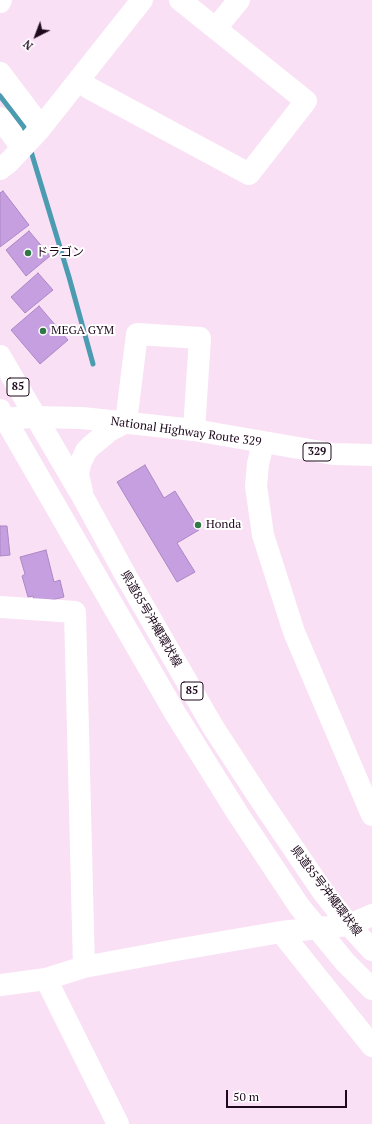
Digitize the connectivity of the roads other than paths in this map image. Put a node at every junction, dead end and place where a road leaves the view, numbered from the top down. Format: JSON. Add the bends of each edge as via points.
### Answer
{"nodes":[{"id":1,"x":142,"y":0,"type":"edge"},
{"id":2,"x":180,"y":0,"type":"edge"},
{"id":3,"x":239,"y":0,"type":"edge"},
{"id":4,"x":216,"y":28,"type":"junction"},
{"id":5,"x":0,"y":73,"type":"edge"},
{"id":6,"x":79,"y":79,"type":"junction"},
{"id":7,"x":0,"y":118,"type":"edge"},
{"id":8,"x":40,"y":128,"type":"junction"},
{"id":9,"x":23,"y":148,"type":"junction"},
{"id":10,"x":0,"y":169,"type":"edge"},
{"id":11,"x":0,"y":356,"type":"edge"},
{"id":12,"x":2,"y":416,"type":"edge"},
{"id":13,"x":35,"y":417,"type":"junction"},
{"id":14,"x":126,"y":422,"type":"junction"},
{"id":15,"x":194,"y":430,"type":"junction"},
{"id":16,"x":264,"y":443,"type":"junction"},
{"id":17,"x":372,"y":455,"type":"edge"},
{"id":18,"x":84,"y":499,"type":"junction"},
{"id":19,"x":0,"y":607,"type":"edge"},
{"id":20,"x":372,"y":815,"type":"edge"},
{"id":21,"x":372,"y":915,"type":"edge"},
{"id":22,"x":349,"y":925,"type":"junction"},
{"id":23,"x":318,"y":928,"type":"junction"},
{"id":24,"x":281,"y":932,"type":"junction"},
{"id":25,"x":372,"y":950,"type":"edge"},
{"id":26,"x":84,"y":967,"type":"junction"},
{"id":27,"x":46,"y":978,"type":"junction"},
{"id":28,"x":0,"y":984,"type":"edge"},
{"id":29,"x":372,"y":989,"type":"edge"},
{"id":30,"x":372,"y":1046,"type":"edge"},
{"id":31,"x":118,"y":1124,"type":"edge"}],
"edges":[{"from":1,"to":6,"type":"main road"},
{"from":2,"to":4,"type":"main road"},
{"from":3,"to":4,"type":"main road"},
{"from":4,"to":6,"type":"main road","via":[[306,101],[249,174],[90,88]]},
{"from":5,"to":8,"type":"main road"},
{"from":6,"to":8,"type":"main road"},
{"from":7,"to":9,"type":"main road"},
{"from":8,"to":9,"type":"main road"},
{"from":9,"to":10,"type":"main road"},
{"from":11,"to":13,"type":"main road","name":"県道85号沖縄環状線","number":"85"},
{"from":12,"to":13,"type":"main road","name":"National Highway Route 329","number":"329"},
{"from":12,"to":23,"type":"main road","number":"85","via":[[175,712],[238,814],[299,906]]},
{"from":13,"to":14,"type":"main road","name":"National Highway Route 329","number":"329"},
{"from":13,"to":18,"type":"main road","name":"県道85号沖縄環状線","number":"85"},
{"from":14,"to":15,"type":"main road","name":"National Highway Route 329","number":"329"},
{"from":14,"to":15,"type":"main road","via":[[137,334],[200,338]]},
{"from":14,"to":18,"type":"main road","via":[[86,451],[78,475]]},
{"from":15,"to":16,"type":"main road","name":"National Highway Route 329","number":"329"},
{"from":16,"to":17,"type":"main road","name":"National Highway Route 329","number":"329","via":[[333,454]]},
{"from":16,"to":20,"type":"main road","via":[[258,464],[256,486],[263,534],[294,632]]},
{"from":18,"to":22,"type":"main road","name":"県道85号沖縄環状線","number":"85","via":[[213,727],[315,880]]},
{"from":19,"to":26,"type":"main road","via":[[75,612]]},
{"from":21,"to":22,"type":"main road"},
{"from":22,"to":23,"type":"main road"},
{"from":22,"to":25,"type":"main road","name":"県道85号沖縄環状線","number":"85"},
{"from":23,"to":24,"type":"main road"},
{"from":23,"to":29,"type":"main road","number":"85","via":[[345,962]]},
{"from":24,"to":26,"type":"main road"},
{"from":24,"to":30,"type":"main road"},
{"from":26,"to":27,"type":"main road"},
{"from":27,"to":28,"type":"main road"},
{"from":27,"to":31,"type":"main road"}]}
